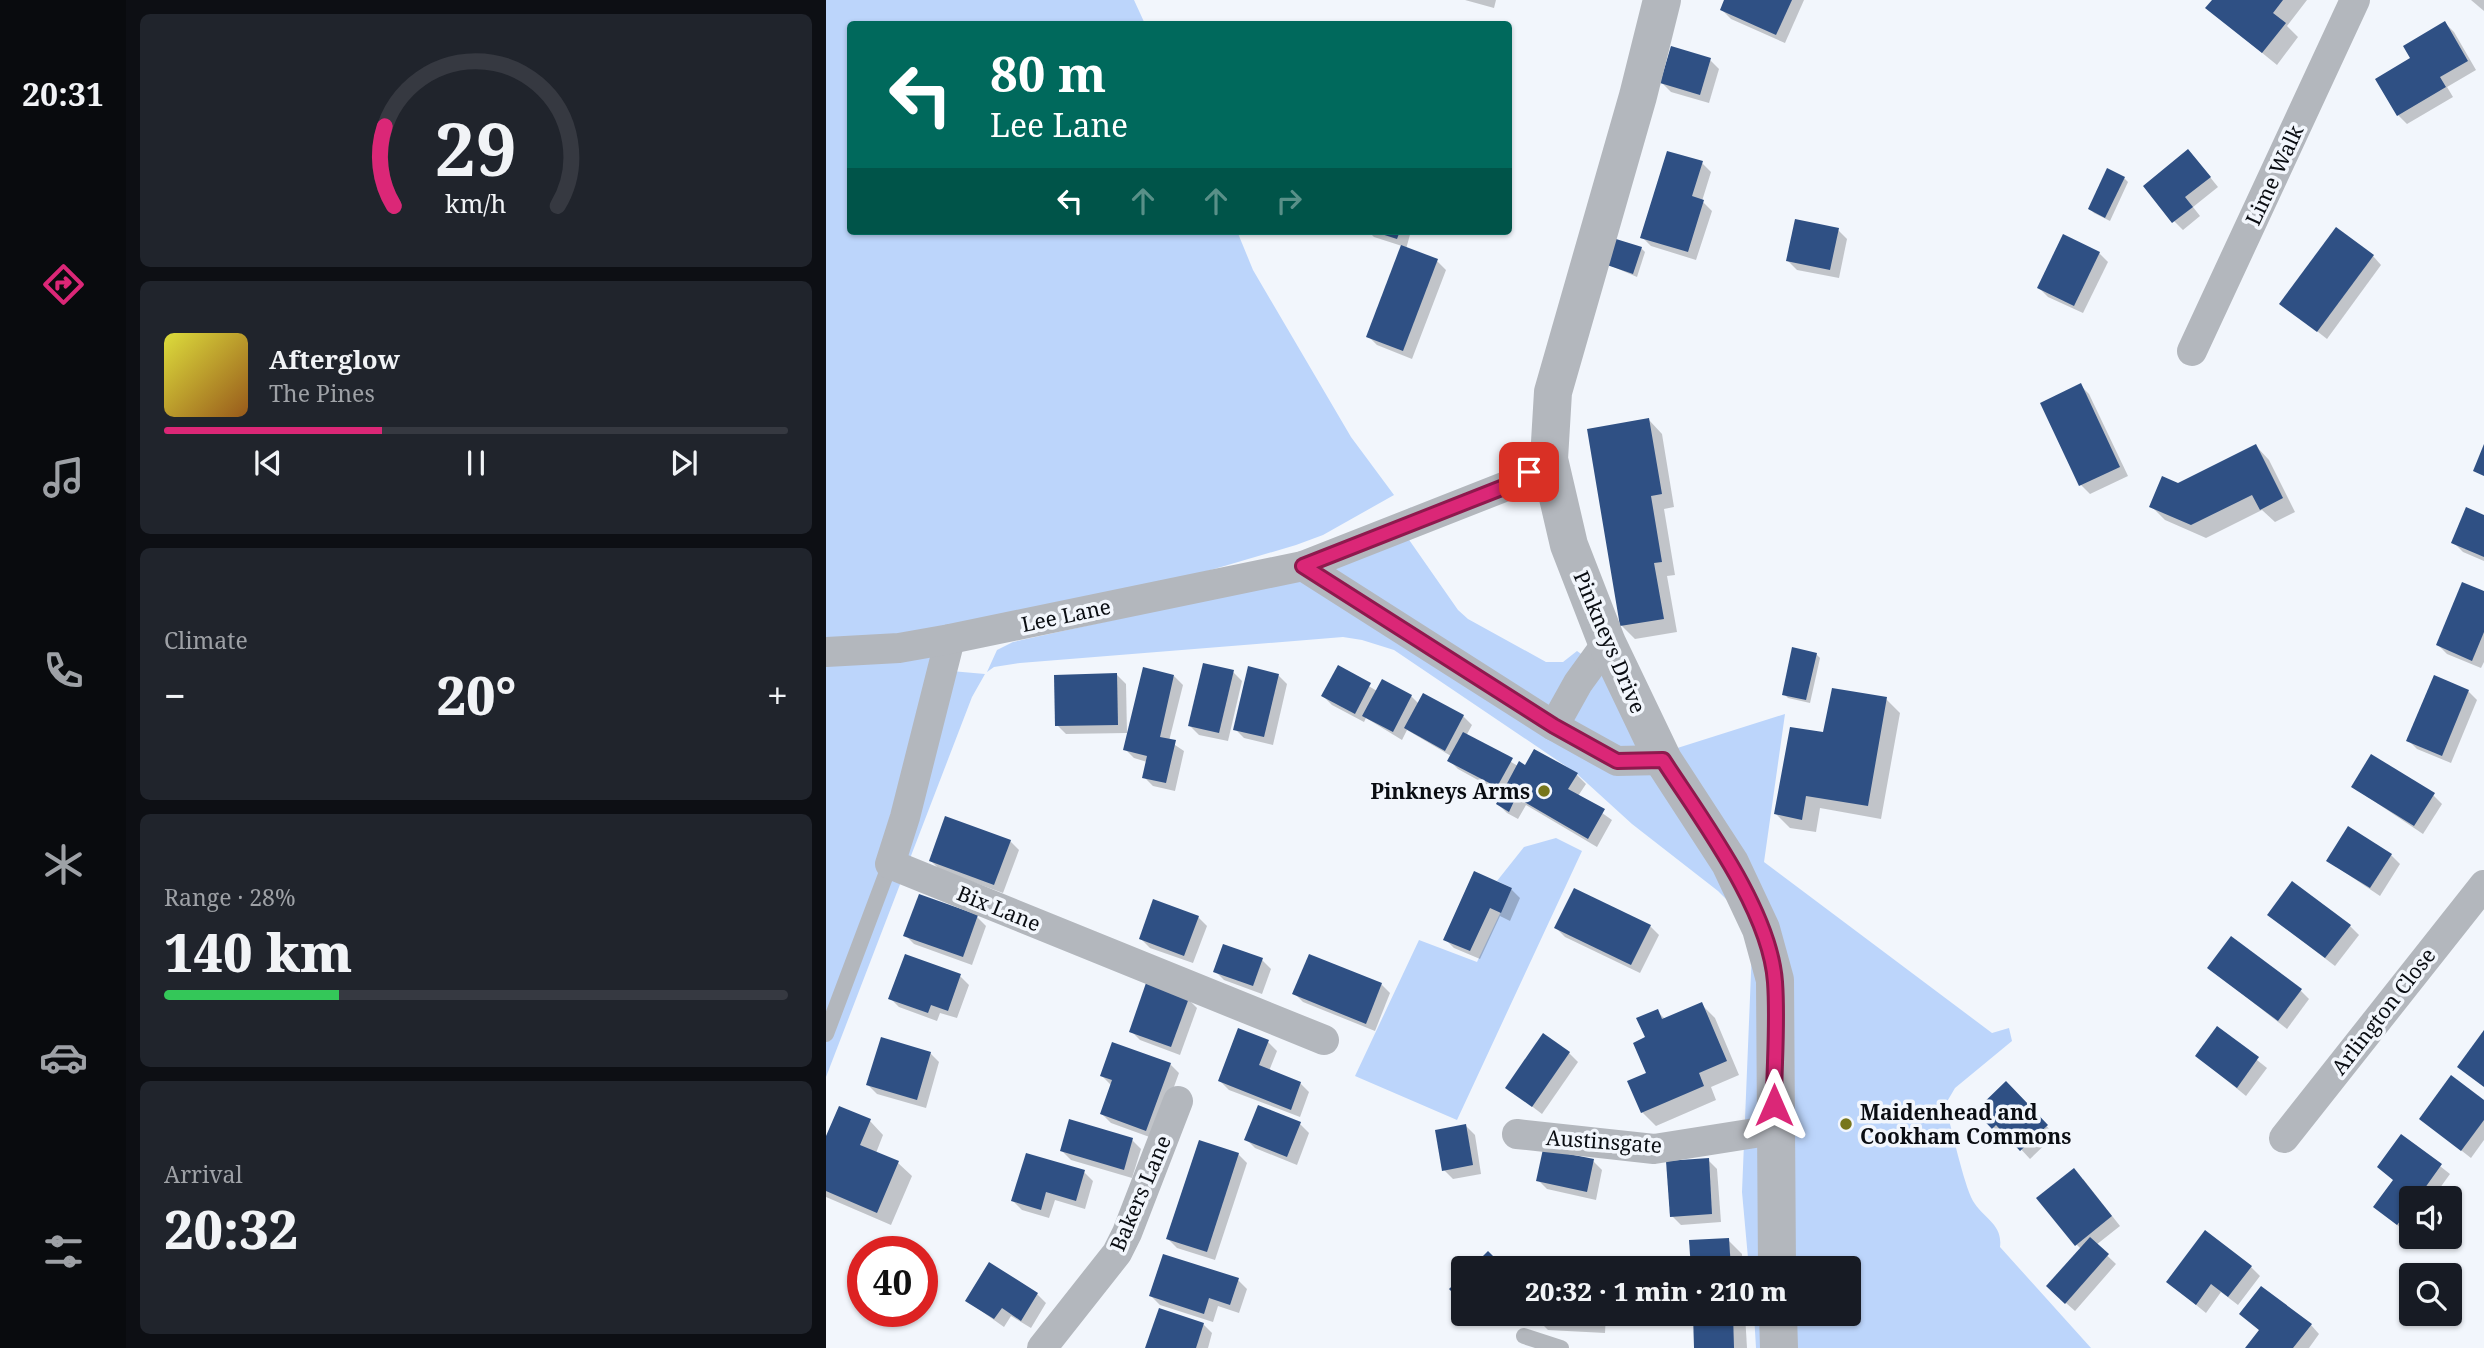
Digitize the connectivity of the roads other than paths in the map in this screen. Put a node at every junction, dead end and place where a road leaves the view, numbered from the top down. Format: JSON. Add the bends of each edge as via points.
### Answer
{"nodes":[{"id":1,"x":1662,"y":0,"type":"edge"},
{"id":2,"x":2355,"y":0,"type":"edge"},
{"id":3,"x":2192,"y":351,"type":"dead end"},
{"id":4,"x":1549,"y":459,"type":"junction"},
{"id":5,"x":1303,"y":566,"type":"junction"},
{"id":6,"x":950,"y":639,"type":"junction"},
{"id":7,"x":1606,"y":643,"type":"junction"},
{"id":8,"x":826,"y":652,"type":"edge"},
{"id":9,"x":1554,"y":726,"type":"junction"},
{"id":10,"x":1663,"y":760,"type":"junction"},
{"id":11,"x":890,"y":864,"type":"junction"},
{"id":12,"x":2484,"y":885,"type":"edge"},
{"id":13,"x":826,"y":1034,"type":"edge"},
{"id":14,"x":1324,"y":1040,"type":"dead end"},
{"id":15,"x":1178,"y":1101,"type":"dead end"},
{"id":16,"x":1774,"y":1130,"type":"junction"},
{"id":17,"x":1517,"y":1134,"type":"dead end"},
{"id":18,"x":2284,"y":1138,"type":"dead end"},
{"id":19,"x":1777,"y":1256,"type":"edge"},
{"id":20,"x":1778,"y":1326,"type":"edge"},
{"id":21,"x":1524,"y":1336,"type":"dead end"},
{"id":22,"x":1042,"y":1348,"type":"edge"},
{"id":23,"x":1561,"y":1348,"type":"edge"},
{"id":24,"x":1779,"y":1348,"type":"edge"}],
"edges":[{"from":1,"to":4,"type":"street","name":"Pinkneys Drive","via":[[1552,392]]},
{"from":2,"to":3,"type":"street","name":"Lime Walk"},
{"from":4,"to":5,"type":"street","name":"Lee Lane","via":[[1509,485]]},
{"from":4,"to":7,"type":"street","name":"Pinkneys Drive","via":[[1569,545]]},
{"from":5,"to":6,"type":"street","name":"Lee Lane"},
{"from":5,"to":9,"type":"street"},
{"from":6,"to":8,"type":"street","name":"Lee Lane","via":[[899,648]]},
{"from":6,"to":11,"type":"street"},
{"from":7,"to":9,"type":"street"},
{"from":7,"to":10,"type":"street","name":"Pinkneys Drive"},
{"from":9,"to":10,"type":"street","via":[[1617,761]]},
{"from":10,"to":16,"type":"street","name":"Pinkneys Drive","via":[[1730,863],[1761,929],[1775,980]]},
{"from":11,"to":13,"type":"lane"},
{"from":11,"to":14,"type":"street","name":"Bix Lane"},
{"from":12,"to":18,"type":"street","name":"Arlington Close"},
{"from":15,"to":22,"type":"street","name":"Bakers Lane","via":[[1127,1234]]},
{"from":16,"to":17,"type":"street","name":"Austinsgate","via":[[1654,1149]]},
{"from":16,"to":19,"type":"street","name":"Pinkneys Drive"},
{"from":20,"to":24,"type":"street"},
{"from":21,"to":23,"type":"lane"}]}
